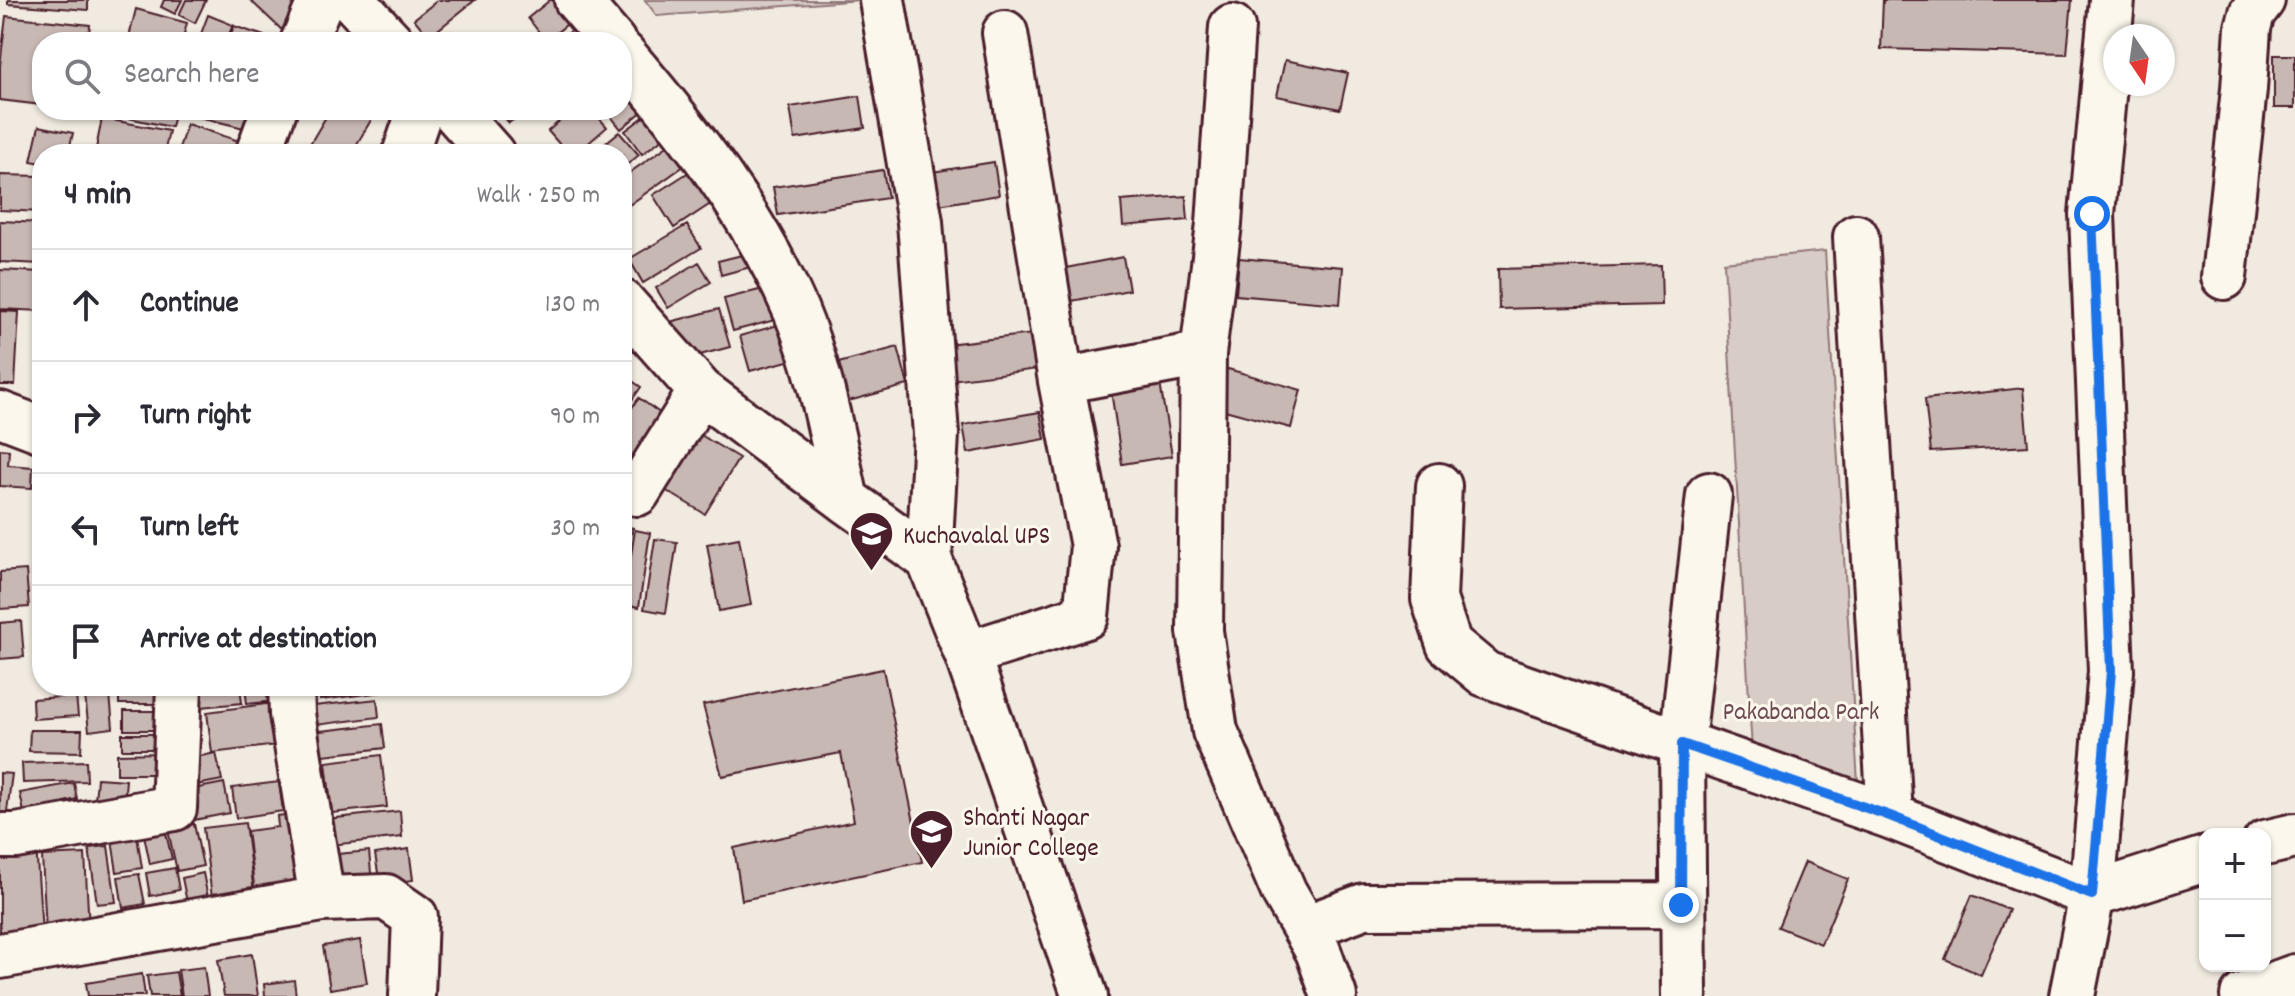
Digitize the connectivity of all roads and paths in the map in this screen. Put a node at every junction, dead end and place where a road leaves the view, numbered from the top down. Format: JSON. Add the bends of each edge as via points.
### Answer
{"nodes":[{"id":1,"x":321,"y":0,"type":"edge"},
{"id":2,"x":352,"y":0,"type":"edge"},
{"id":3,"x":577,"y":0,"type":"edge"},
{"id":4,"x":882,"y":0,"type":"edge"},
{"id":5,"x":2112,"y":0,"type":"edge"},
{"id":6,"x":2262,"y":0,"type":"edge"},
{"id":7,"x":1232,"y":27,"type":"dead end"},
{"id":8,"x":307,"y":32,"type":"edge"},
{"id":9,"x":382,"y":32,"type":"edge"},
{"id":10,"x":604,"y":32,"type":"edge"},
{"id":11,"x":1005,"y":33,"type":"dead end"},
{"id":12,"x":632,"y":65,"type":"edge"},
{"id":13,"x":270,"y":120,"type":"edge"},
{"id":14,"x":417,"y":120,"type":"edge"},
{"id":15,"x":462,"y":120,"type":"edge"},
{"id":16,"x":262,"y":144,"type":"edge"},
{"id":17,"x":408,"y":144,"type":"edge"},
{"id":18,"x":483,"y":144,"type":"edge"},
{"id":19,"x":1856,"y":237,"type":"dead end"},
{"id":20,"x":2224,"y":277,"type":"dead end"},
{"id":21,"x":632,"y":313,"type":"edge"},
{"id":22,"x":1203,"y":354,"type":"junction"},
{"id":23,"x":1061,"y":381,"type":"junction"},
{"id":24,"x":701,"y":391,"type":"junction"},
{"id":25,"x":0,"y":414,"type":"edge"},
{"id":26,"x":32,"y":426,"type":"edge"},
{"id":27,"x":1439,"y":486,"type":"dead end"},
{"id":28,"x":632,"y":491,"type":"edge"},
{"id":29,"x":1709,"y":495,"type":"dead end"},
{"id":30,"x":846,"y":500,"type":"junction"},
{"id":31,"x":929,"y":559,"type":"junction"},
{"id":32,"x":967,"y":654,"type":"junction"},
{"id":33,"x":179,"y":696,"type":"edge"},
{"id":34,"x":291,"y":696,"type":"edge"},
{"id":35,"x":1682,"y":744,"type":"junction"},
{"id":36,"x":1890,"y":816,"type":"junction"},
{"id":37,"x":0,"y":836,"type":"edge"},
{"id":38,"x":2295,"y":836,"type":"edge"},
{"id":39,"x":2271,"y":842,"type":"edge"},
{"id":40,"x":2199,"y":861,"type":"edge"},
{"id":41,"x":2092,"y":895,"type":"junction"},
{"id":42,"x":322,"y":899,"type":"junction"},
{"id":43,"x":1681,"y":905,"type":"junction"},
{"id":44,"x":1305,"y":928,"type":"junction"},
{"id":45,"x":0,"y":956,"type":"edge"},
{"id":46,"x":2295,"y":977,"type":"edge"},
{"id":47,"x":412,"y":996,"type":"edge"},
{"id":48,"x":1085,"y":996,"type":"edge"},
{"id":49,"x":1334,"y":996,"type":"edge"},
{"id":50,"x":1684,"y":996,"type":"edge"},
{"id":51,"x":2072,"y":996,"type":"edge"},
{"id":52,"x":2243,"y":996,"type":"edge"}],
"edges":[{"from":1,"to":8,"type":"street"},
{"from":2,"to":9,"type":"street"},
{"from":3,"to":10,"type":"street"},
{"from":4,"to":31,"type":"street","via":[[920,222],[936,434]]},
{"from":5,"to":41,"type":"street","via":[[2092,214],[2111,671]]},
{"from":6,"to":20,"type":"street","via":[[2248,28]]},
{"from":7,"to":22,"type":"street","via":[[1219,224]]},
{"from":11,"to":23,"type":"street"},
{"from":12,"to":30,"type":"street","via":[[680,121],[758,231],[796,313],[821,387]]},
{"from":13,"to":16,"type":"street"},
{"from":14,"to":17,"type":"street"},
{"from":15,"to":18,"type":"street"},
{"from":19,"to":36,"type":"street"},
{"from":21,"to":24,"type":"street"},
{"from":22,"to":23,"type":"street"},
{"from":22,"to":44,"type":"street","via":[[1200,631],[1215,731],[1284,892]]},
{"from":23,"to":32,"type":"street","via":[[1093,546],[1086,616]]},
{"from":24,"to":28,"type":"street","via":[[637,493]]},
{"from":24,"to":30,"type":"street"},
{"from":25,"to":26,"type":"street"},
{"from":27,"to":35,"type":"street","via":[[1434,599],[1449,644],[1485,674]]},
{"from":29,"to":35,"type":"street"},
{"from":30,"to":31,"type":"street"},
{"from":31,"to":32,"type":"street"},
{"from":32,"to":48,"type":"street"},
{"from":33,"to":37,"type":"street","via":[[174,808]]},
{"from":34,"to":42,"type":"street"},
{"from":35,"to":36,"type":"street"},
{"from":35,"to":43,"type":"street"},
{"from":36,"to":41,"type":"street"},
{"from":38,"to":39,"type":"street"},
{"from":40,"to":41,"type":"street"},
{"from":41,"to":51,"type":"street"},
{"from":42,"to":45,"type":"street"},
{"from":42,"to":47,"type":"street","via":[[386,897],[415,917]]},
{"from":43,"to":44,"type":"street","via":[[1364,906]]},
{"from":43,"to":50,"type":"street"},
{"from":44,"to":49,"type":"street"},
{"from":46,"to":52,"type":"street"}]}
